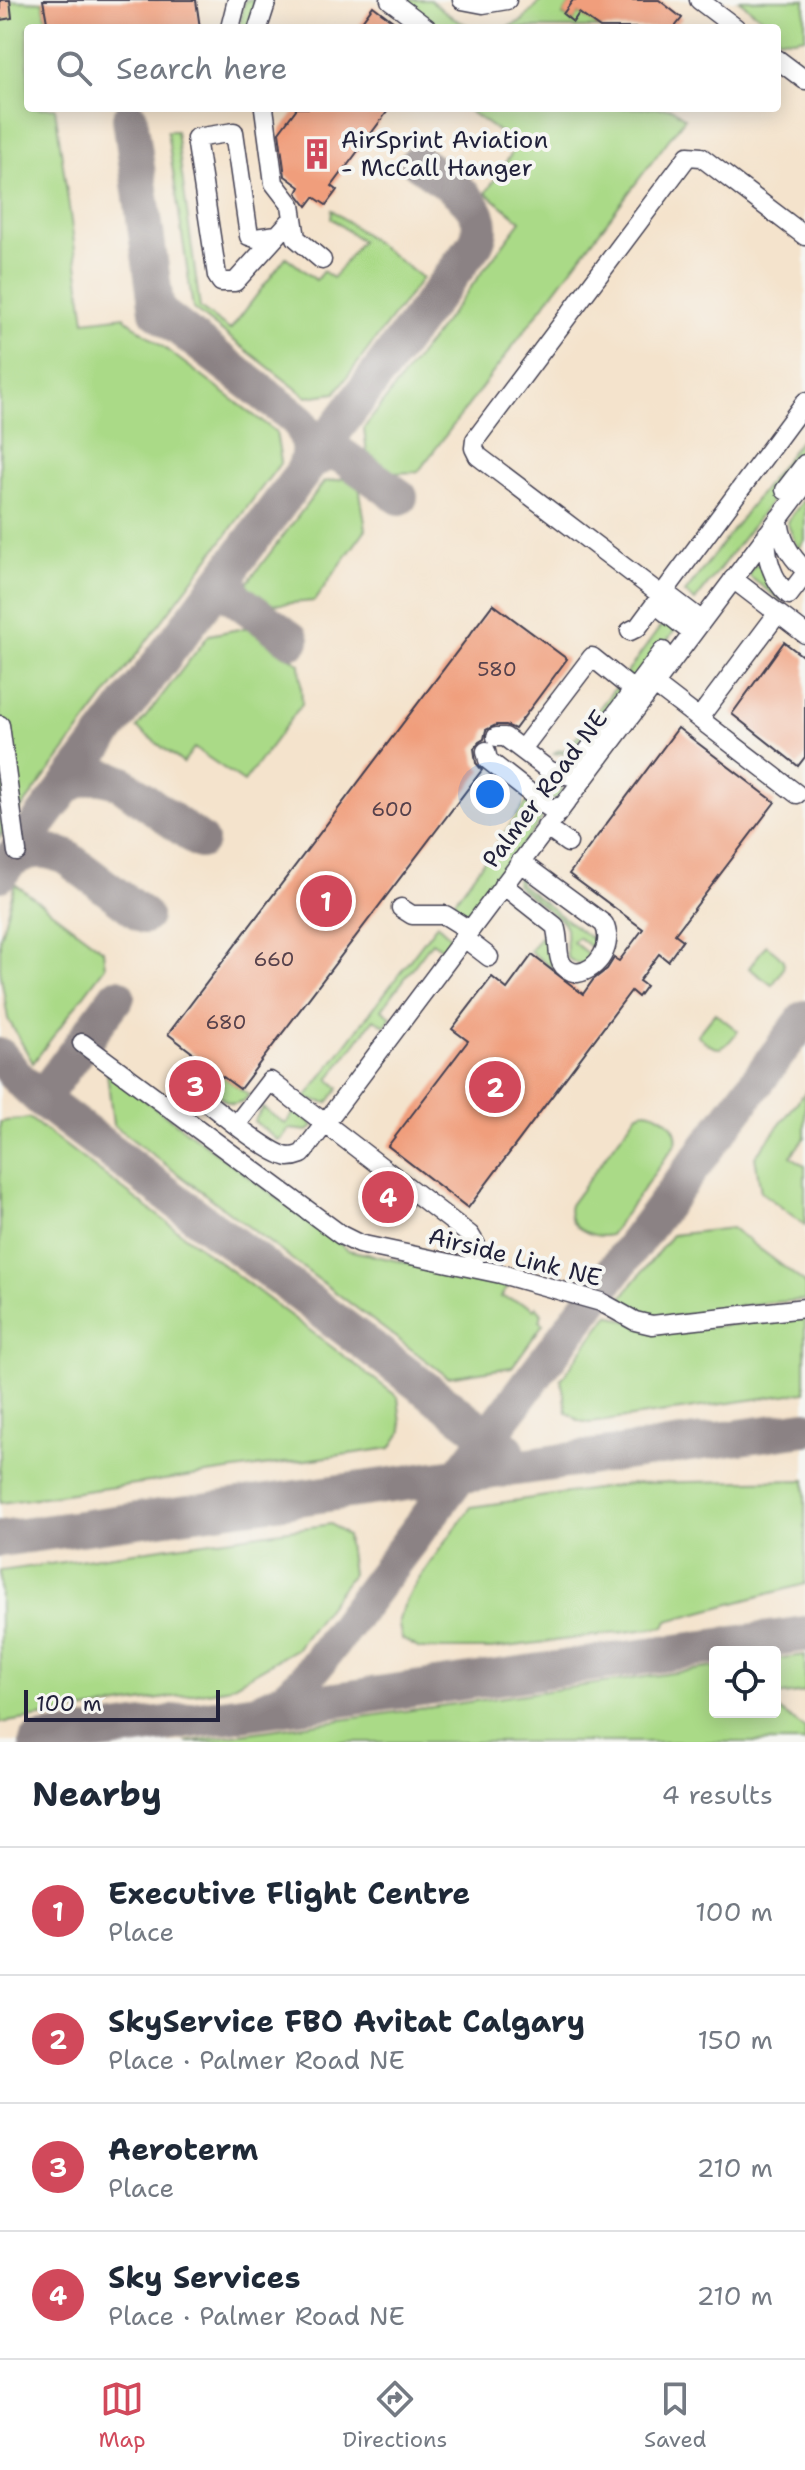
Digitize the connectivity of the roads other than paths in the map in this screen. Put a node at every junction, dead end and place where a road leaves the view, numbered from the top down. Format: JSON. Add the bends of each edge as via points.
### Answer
{"nodes":[{"id":1,"x":237,"y":0,"type":"edge"},
{"id":2,"x":267,"y":0,"type":"edge"},
{"id":3,"x":390,"y":0,"type":"edge"},
{"id":4,"x":462,"y":0,"type":"edge"},
{"id":5,"x":507,"y":0,"type":"edge"},
{"id":6,"x":699,"y":0,"type":"edge"},
{"id":7,"x":231,"y":24,"type":"edge"},
{"id":8,"x":259,"y":24,"type":"edge"},
{"id":9,"x":422,"y":24,"type":"edge"},
{"id":10,"x":731,"y":24,"type":"edge"},
{"id":11,"x":781,"y":61,"type":"edge"},
{"id":12,"x":803,"y":74,"type":"edge"},
{"id":13,"x":265,"y":112,"type":"edge"},
{"id":14,"x":293,"y":218,"type":"junction"},
{"id":15,"x":277,"y":235,"type":"junction"},
{"id":16,"x":805,"y":236,"type":"edge"},
{"id":17,"x":322,"y":260,"type":"dead end"},
{"id":18,"x":805,"y":402,"type":"edge"},
{"id":19,"x":805,"y":464,"type":"edge"},
{"id":20,"x":805,"y":484,"type":"edge"},
{"id":21,"x":779,"y":518,"type":"junction"},
{"id":22,"x":767,"y":534,"type":"junction"},
{"id":23,"x":805,"y":572,"type":"edge"},
{"id":24,"x":733,"y":579,"type":"junction"},
{"id":25,"x":662,"y":595,"type":"junction"},
{"id":26,"x":778,"y":613,"type":"junction"},
{"id":27,"x":694,"y":620,"type":"junction"},
{"id":28,"x":630,"y":631,"type":"dead end"},
{"id":29,"x":805,"y":634,"type":"edge"},
{"id":30,"x":643,"y":690,"type":"junction"},
{"id":31,"x":699,"y":718,"type":"junction"},
{"id":32,"x":0,"y":725,"type":"edge"},
{"id":33,"x":520,"y":748,"type":"junction"},
{"id":34,"x":501,"y":770,"type":"junction"},
{"id":35,"x":589,"y":771,"type":"junction"},
{"id":36,"x":560,"y":774,"type":"junction"},
{"id":37,"x":797,"y":794,"type":"dead end"},
{"id":38,"x":539,"y":800,"type":"junction"},
{"id":39,"x":563,"y":805,"type":"junction"},
{"id":40,"x":546,"y":827,"type":"junction"},
{"id":41,"x":568,"y":843,"type":"dead end"},
{"id":42,"x":17,"y":852,"type":"dead end"},
{"id":43,"x":520,"y":862,"type":"junction"},
{"id":44,"x":503,"y":885,"type":"junction"},
{"id":45,"x":401,"y":908,"type":"dead end"},
{"id":46,"x":466,"y":934,"type":"junction"},
{"id":47,"x":489,"y":957,"type":"dead end"},
{"id":48,"x":82,"y":1043,"type":"dead end"},
{"id":49,"x":209,"y":1104,"type":"dead end"},
{"id":50,"x":324,"y":1123,"type":"junction"},
{"id":51,"x":236,"y":1125,"type":"junction"},
{"id":52,"x":473,"y":1268,"type":"junction"},
{"id":53,"x":805,"y":1308,"type":"edge"}],
"edges":[{"from":1,"to":7,"type":"street"},
{"from":2,"to":8,"type":"street"},
{"from":3,"to":9,"type":"street"},
{"from":4,"to":5,"type":"street"},
{"from":6,"to":10,"type":"street"},
{"from":11,"to":12,"type":"street"},
{"from":13,"to":14,"type":"street","via":[[274,183],[291,205]]},
{"from":14,"to":15,"type":"street"},
{"from":14,"to":17,"type":"street","via":[[296,238]]},
{"from":15,"to":15,"type":"street","via":[[235,282],[219,280],[196,138],[234,132],[249,236]]},
{"from":16,"to":25,"type":"street","via":[[701,157],[688,156],[475,440],[478,456]]},
{"from":18,"to":25,"type":"street"},
{"from":19,"to":27,"type":"street"},
{"from":20,"to":21,"type":"street","name":"Palmer Road NE"},
{"from":21,"to":22,"type":"street","name":"Palmer Road NE"},
{"from":21,"to":23,"type":"street","via":[[786,547]]},
{"from":22,"to":23,"type":"street","via":[[773,575],[789,595]]},
{"from":22,"to":24,"type":"street","name":"Palmer Road NE"},
{"from":24,"to":26,"type":"street"},
{"from":24,"to":27,"type":"street","name":"Palmer Road NE"},
{"from":25,"to":27,"type":"street"},
{"from":25,"to":28,"type":"street"},
{"from":26,"to":29,"type":"street"},
{"from":26,"to":31,"type":"street"},
{"from":27,"to":30,"type":"street","name":"Palmer Road NE"},
{"from":30,"to":31,"type":"street"},
{"from":30,"to":33,"type":"street","via":[[592,657]]},
{"from":30,"to":35,"type":"street","name":"Palmer Road NE"},
{"from":30,"to":36,"type":"street","via":[[575,768]]},
{"from":31,"to":37,"type":"street"},
{"from":32,"to":42,"type":"street"},
{"from":33,"to":34,"type":"street"},
{"from":33,"to":34,"type":"street","via":[[503,735],[491,744],[486,758]]},
{"from":33,"to":36,"type":"street"},
{"from":34,"to":38,"type":"street"},
{"from":35,"to":36,"type":"street"},
{"from":35,"to":39,"type":"street","name":"Palmer Road NE"},
{"from":36,"to":38,"type":"street","via":[[537,782]]},
{"from":38,"to":39,"type":"street","via":[[551,808]]},
{"from":39,"to":40,"type":"street","name":"Palmer Road NE"},
{"from":40,"to":41,"type":"street"},
{"from":40,"to":43,"type":"street","name":"Palmer Road NE"},
{"from":43,"to":44,"type":"street","name":"Palmer Road NE"},
{"from":43,"to":44,"type":"street","via":[[604,924],[607,946],[593,968],[577,973],[563,967],[555,926]]},
{"from":44,"to":46,"type":"street","name":"Palmer Road NE"},
{"from":45,"to":46,"type":"street","via":[[412,915],[445,915]]},
{"from":46,"to":47,"type":"street"},
{"from":46,"to":50,"type":"street","name":"Palmer Road NE"},
{"from":48,"to":52,"type":"street","name":"Airside Link NE","via":[[341,1235],[373,1248]]},
{"from":49,"to":51,"type":"street"},
{"from":50,"to":51,"type":"street","name":"Palmer Road NE","via":[[302,1154],[292,1157]]},
{"from":50,"to":51,"type":"street","via":[[270,1081]]},
{"from":50,"to":52,"type":"street","via":[[470,1235],[476,1245]]},
{"from":52,"to":53,"type":"street","name":"Airside Link NE","via":[[601,1302],[652,1325]]}]}
